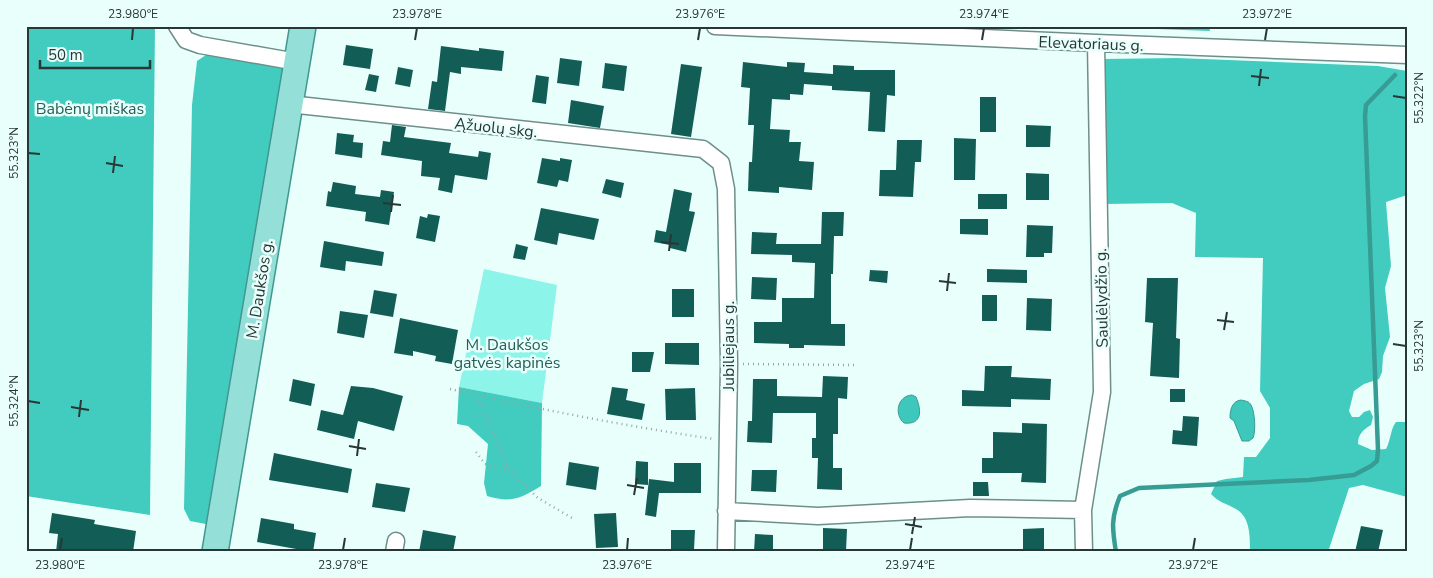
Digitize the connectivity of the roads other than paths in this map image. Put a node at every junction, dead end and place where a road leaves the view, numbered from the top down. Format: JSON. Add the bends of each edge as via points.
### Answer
{"nodes":[{"id":1,"x":177,"y":26,"type":"edge"},
{"id":2,"x":303,"y":26,"type":"edge"},
{"id":3,"x":715,"y":26,"type":"edge"},
{"id":4,"x":1096,"y":43,"type":"junction"},
{"id":5,"x":1407,"y":55,"type":"edge"},
{"id":6,"x":297,"y":62,"type":"junction"},
{"id":7,"x":289,"y":104,"type":"junction"},
{"id":8,"x":703,"y":149,"type":"joint"},
{"id":9,"x":1083,"y":510,"type":"junction"},
{"id":10,"x":726,"y":511,"type":"junction"},
{"id":11,"x":215,"y":552,"type":"edge"},
{"id":12,"x":726,"y":552,"type":"edge"},
{"id":13,"x":1084,"y":552,"type":"edge"}],
"edges":[{"from":1,"to":6,"type":"street","via":[[186,40],[200,45]]},
{"from":2,"to":6,"type":"main road","name":"M. Daukšos g."},
{"from":3,"to":4,"type":"street","name":"Elevatoriaus g."},
{"from":4,"to":5,"type":"street","name":"Elevatoriaus g."},
{"from":4,"to":9,"type":"street","name":"Saulėlydžio g.","via":[[1102,392]]},
{"from":6,"to":7,"type":"main road","name":"M. Daukšos g."},
{"from":7,"to":8,"type":"street","name":"Ąžuolų skg."},
{"from":7,"to":11,"type":"main road","name":"M. Daukšos g."},
{"from":8,"to":10,"type":"street","name":"Jubiliejaus g.","via":[[721,163],[726,189],[729,364]]},
{"from":9,"to":10,"type":"street","via":[[970,508],[818,516]]},
{"from":9,"to":13,"type":"street","name":"Saulėlydžio g."},
{"from":10,"to":12,"type":"street","name":"Jubiliejaus g."}]}
